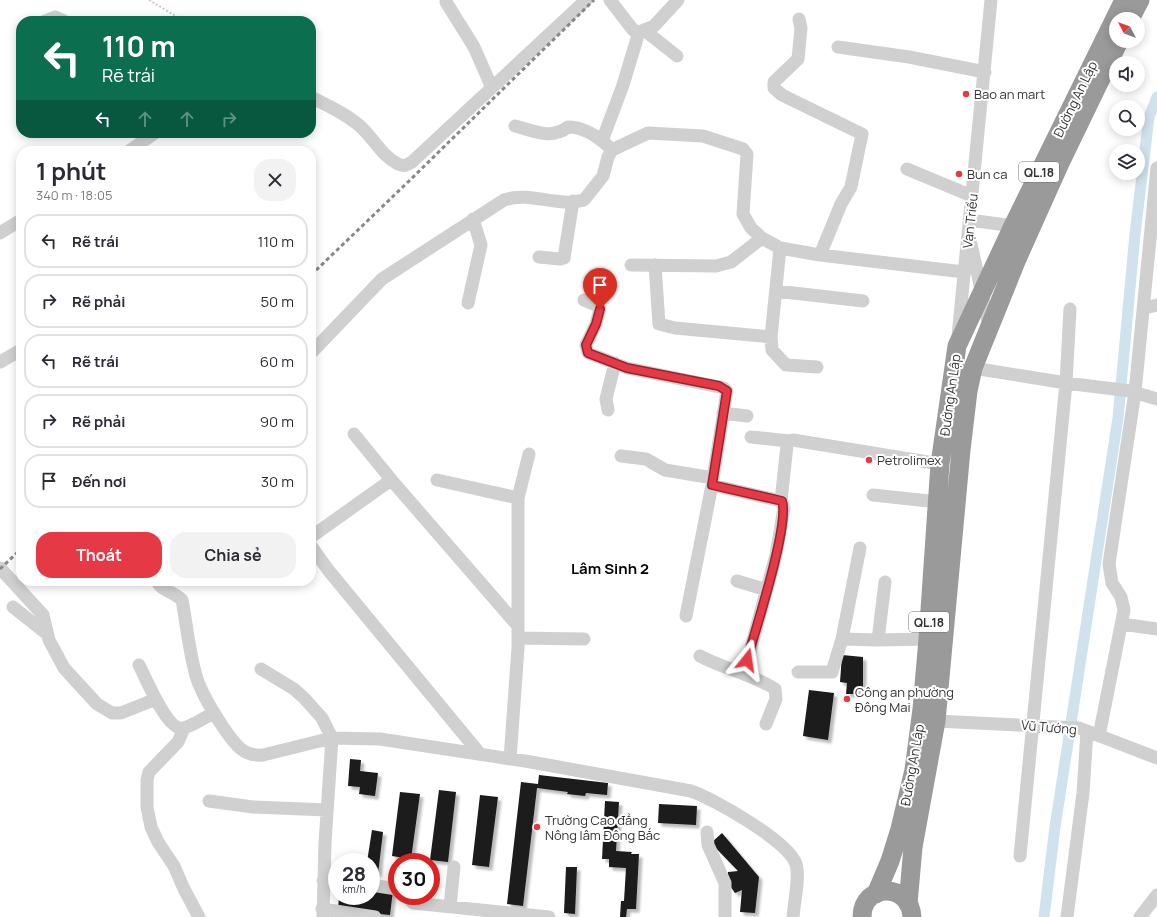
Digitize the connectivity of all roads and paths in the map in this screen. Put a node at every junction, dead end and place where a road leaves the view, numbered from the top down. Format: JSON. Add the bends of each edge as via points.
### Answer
{"nodes":[{"id":1,"x":149,"y":0,"type":"edge"},
{"id":2,"x":586,"y":0,"type":"edge"},
{"id":3,"x":610,"y":0,"type":"edge"},
{"id":4,"x":678,"y":0,"type":"edge"},
{"id":5,"x":989,"y":0,"type":"edge"},
{"id":6,"x":1124,"y":0,"type":"edge"},
{"id":7,"x":1140,"y":0,"type":"edge"},
{"id":8,"x":446,"y":2,"type":"dead end"},
{"id":9,"x":1134,"y":12,"type":"edge"},
{"id":10,"x":176,"y":16,"type":"edge"},
{"id":11,"x":799,"y":19,"type":"dead end"},
{"id":12,"x":641,"y":31,"type":"junction"},
{"id":13,"x":838,"y":47,"type":"dead end"},
{"id":14,"x":1116,"y":48,"type":"edge"},
{"id":15,"x":677,"y":56,"type":"dead end"},
{"id":16,"x":985,"y":72,"type":"junction"},
{"id":17,"x":492,"y":88,"type":"junction"},
{"id":18,"x":316,"y":100,"type":"edge"},
{"id":19,"x":515,"y":126,"type":"dead end"},
{"id":20,"x":149,"y":138,"type":"edge"},
{"id":21,"x":602,"y":141,"type":"junction"},
{"id":22,"x":139,"y":146,"type":"edge"},
{"id":23,"x":612,"y":150,"type":"junction"},
{"id":24,"x":1157,"y":168,"type":"edge"},
{"id":25,"x":907,"y":170,"type":"dead end"},
{"id":26,"x":972,"y":196,"type":"junction"},
{"id":27,"x":573,"y":201,"type":"junction"},
{"id":28,"x":473,"y":219,"type":"junction"},
{"id":29,"x":16,"y":223,"type":"edge"},
{"id":30,"x":969,"y":226,"type":"junction"},
{"id":31,"x":1012,"y":226,"type":"junction"},
{"id":32,"x":0,"y":233,"type":"edge"},
{"id":33,"x":762,"y":238,"type":"junction"},
{"id":34,"x":780,"y":248,"type":"junction"},
{"id":35,"x":820,"y":255,"type":"junction"},
{"id":36,"x":538,"y":257,"type":"dead end"},
{"id":37,"x":630,"y":265,"type":"dead end"},
{"id":38,"x":655,"y":265,"type":"junction"},
{"id":39,"x":964,"y":272,"type":"junction"},
{"id":40,"x":776,"y":291,"type":"junction"},
{"id":41,"x":982,"y":293,"type":"junction"},
{"id":42,"x":584,"y":300,"type":"dead end"},
{"id":43,"x":863,"y":301,"type":"dead end"},
{"id":44,"x":468,"y":303,"type":"dead end"},
{"id":45,"x":1151,"y":307,"type":"edge"},
{"id":46,"x":1070,"y":309,"type":"dead end"},
{"id":47,"x":989,"y":326,"type":"junction"},
{"id":48,"x":771,"y":337,"type":"junction"},
{"id":49,"x":957,"y":346,"type":"junction"},
{"id":50,"x":316,"y":347,"type":"edge"},
{"id":51,"x":16,"y":353,"type":"edge"},
{"id":52,"x":0,"y":362,"type":"edge"},
{"id":53,"x":975,"y":363,"type":"junction"},
{"id":54,"x":615,"y":364,"type":"junction"},
{"id":55,"x":817,"y":367,"type":"dead end"},
{"id":56,"x":1066,"y":383,"type":"junction"},
{"id":57,"x":1132,"y":392,"type":"junction"},
{"id":58,"x":1157,"y":399,"type":"edge"},
{"id":59,"x":608,"y":410,"type":"dead end"},
{"id":60,"x":723,"y":413,"type":"junction"},
{"id":61,"x":747,"y":416,"type":"dead end"},
{"id":62,"x":354,"y":434,"type":"dead end"},
{"id":63,"x":750,"y":437,"type":"dead end"},
{"id":64,"x":789,"y":441,"type":"junction"},
{"id":65,"x":529,"y":454,"type":"dead end"},
{"id":66,"x":621,"y":456,"type":"dead end"},
{"id":67,"x":940,"y":464,"type":"junction"},
{"id":68,"x":391,"y":480,"type":"junction"},
{"id":69,"x":437,"y":480,"type":"dead end"},
{"id":70,"x":712,"y":481,"type":"junction"},
{"id":71,"x":872,"y":495,"type":"dead end"},
{"id":72,"x":518,"y":498,"type":"junction"},
{"id":73,"x":782,"y":501,"type":"junction"},
{"id":74,"x":938,"y":502,"type":"junction"},
{"id":75,"x":316,"y":533,"type":"edge"},
{"id":76,"x":860,"y":548,"type":"dead end"},
{"id":77,"x":316,"y":553,"type":"edge"},
{"id":78,"x":0,"y":568,"type":"edge"},
{"id":79,"x":737,"y":581,"type":"dead end"},
{"id":80,"x":886,"y":582,"type":"dead end"},
{"id":81,"x":16,"y":585,"type":"edge"},
{"id":82,"x":16,"y":586,"type":"edge"},
{"id":83,"x":161,"y":586,"type":"edge"},
{"id":84,"x":767,"y":590,"type":"junction"},
{"id":85,"x":13,"y":607,"type":"dead end"},
{"id":86,"x":686,"y":616,"type":"dead end"},
{"id":87,"x":1122,"y":624,"type":"junction"},
{"id":88,"x":1157,"y":629,"type":"edge"},
{"id":89,"x":518,"y":632,"type":"junction"},
{"id":90,"x":47,"y":634,"type":"junction"},
{"id":91,"x":584,"y":639,"type":"dead end"},
{"id":92,"x":842,"y":639,"type":"junction"},
{"id":93,"x":928,"y":639,"type":"junction"},
{"id":94,"x":878,"y":640,"type":"junction"},
{"id":95,"x":700,"y":656,"type":"dead end"},
{"id":96,"x":139,"y":665,"type":"dead end"},
{"id":97,"x":261,"y":669,"type":"dead end"},
{"id":98,"x":798,"y":672,"type":"dead end"},
{"id":99,"x":744,"y":674,"type":"junction"},
{"id":100,"x":156,"y":699,"type":"junction"},
{"id":101,"x":214,"y":713,"type":"junction"},
{"id":102,"x":936,"y":721,"type":"junction"},
{"id":103,"x":766,"y":724,"type":"dead end"},
{"id":104,"x":1033,"y":725,"type":"junction"},
{"id":105,"x":184,"y":728,"type":"junction"},
{"id":106,"x":1088,"y":732,"type":"junction"},
{"id":107,"x":332,"y":738,"type":"junction"},
{"id":108,"x":480,"y":754,"type":"junction"},
{"id":109,"x":1157,"y":758,"type":"edge"},
{"id":110,"x":510,"y":759,"type":"junction"},
{"id":111,"x":209,"y":801,"type":"dead end"},
{"id":112,"x":327,"y":810,"type":"junction"},
{"id":113,"x":707,"y":832,"type":"dead end"},
{"id":114,"x":1020,"y":856,"type":"dead end"},
{"id":115,"x":454,"y":867,"type":"dead end"},
{"id":116,"x":323,"y":881,"type":"junction"},
{"id":117,"x":328,"y":881,"type":"edge"},
{"id":118,"x":876,"y":894,"type":"junction"},
{"id":119,"x":1157,"y":895,"type":"edge"},
{"id":120,"x":417,"y":905,"type":"edge"},
{"id":121,"x":450,"y":906,"type":"junction"},
{"id":122,"x":910,"y":910,"type":"edge"},
{"id":123,"x":429,"y":911,"type":"edge"},
{"id":124,"x":323,"y":913,"type":"edge"},
{"id":125,"x":199,"y":917,"type":"edge"},
{"id":126,"x":375,"y":917,"type":"edge"},
{"id":127,"x":549,"y":917,"type":"edge"},
{"id":128,"x":724,"y":917,"type":"edge"},
{"id":129,"x":793,"y":917,"type":"edge"},
{"id":130,"x":862,"y":917,"type":"edge"},
{"id":131,"x":1067,"y":917,"type":"edge"},
{"id":132,"x":1140,"y":917,"type":"edge"}],
"edges":[{"from":1,"to":10,"type":"path"},
{"from":2,"to":17,"type":"street"},
{"from":3,"to":12,"type":"street","via":[[633,30]]},
{"from":4,"to":12,"type":"street","via":[[654,26]]},
{"from":5,"to":16,"type":"street","name":"Vạn Triều"},
{"from":6,"to":31,"type":"highway","name":"Đường An Lập","number":"QL.18"},
{"from":7,"to":9,"type":"highway"},
{"from":8,"to":17,"type":"street","via":[[474,47]]},
{"from":11,"to":35,"type":"street","via":[[798,58],[774,82],[774,88],[782,95],[862,134],[851,187],[841,204]]},
{"from":12,"to":15,"type":"street"},
{"from":12,"to":21,"type":"street"},
{"from":13,"to":16,"type":"street","via":[[909,57]]},
{"from":14,"to":47,"type":"highway","name":"Đường An Lập","number":"QL.18","via":[[1060,162]]},
{"from":16,"to":26,"type":"street","name":"Vạn Triều"},
{"from":17,"to":18,"type":"street","via":[[406,166],[386,156],[369,134],[351,119]]},
{"from":19,"to":21,"type":"street","via":[[554,135],[568,127],[574,127]]},
{"from":20,"to":22,"type":"street"},
{"from":21,"to":23,"type":"street"},
{"from":23,"to":27,"type":"street","via":[[599,183],[584,200]]},
{"from":23,"to":33,"type":"street","via":[[654,133],[703,136],[743,149],[748,154],[743,214],[751,228]]},
{"from":24,"to":45,"type":"street"},
{"from":25,"to":26,"type":"street"},
{"from":26,"to":30,"type":"street","name":"Vạn Triều"},
{"from":27,"to":28,"type":"street","via":[[512,197]]},
{"from":27,"to":36,"type":"street","via":[[564,258]]},
{"from":28,"to":44,"type":"street","via":[[481,245]]},
{"from":28,"to":50,"type":"street","via":[[382,279]]},
{"from":29,"to":32,"type":"street"},
{"from":30,"to":31,"type":"street"},
{"from":30,"to":39,"type":"street","name":"Vạn Triều"},
{"from":30,"to":41,"type":"street"},
{"from":31,"to":41,"type":"highway","name":"Đường An Lập","number":"QL.18"},
{"from":33,"to":34,"type":"street"},
{"from":33,"to":38,"type":"street","via":[[731,262],[716,266]]},
{"from":34,"to":35,"type":"street"},
{"from":34,"to":40,"type":"street"},
{"from":35,"to":39,"type":"street"},
{"from":37,"to":38,"type":"street"},
{"from":38,"to":48,"type":"street","via":[[659,324],[675,328]]},
{"from":39,"to":49,"type":"street","name":"Vạn Triều"},
{"from":40,"to":43,"type":"street"},
{"from":40,"to":48,"type":"street"},
{"from":41,"to":47,"type":"street"},
{"from":41,"to":49,"type":"highway","name":"Đường An Lập","number":"QL.18"},
{"from":42,"to":54,"type":"street","via":[[600,309],[586,350]]},
{"from":45,"to":57,"type":"street"},
{"from":46,"to":56,"type":"street"},
{"from":47,"to":53,"type":"highway","name":"Đường An Lập","number":"QL.18"},
{"from":48,"to":55,"type":"street","via":[[772,350],[786,365]]},
{"from":49,"to":53,"type":"highway"},
{"from":49,"to":67,"type":"highway","name":"Đường An Lập","number":"QL.18"},
{"from":51,"to":52,"type":"street"},
{"from":53,"to":56,"type":"street"},
{"from":53,"to":102,"type":"highway","name":"Đường An Lập","number":"QL.18","via":[[968,391],[961,450]]},
{"from":54,"to":59,"type":"street","via":[[606,399]]},
{"from":54,"to":60,"type":"street","via":[[724,388],[727,391]]},
{"from":56,"to":57,"type":"street"},
{"from":56,"to":104,"type":"street"},
{"from":57,"to":58,"type":"street"},
{"from":57,"to":87,"type":"street","via":[[1109,564],[1112,583],[1123,604]]},
{"from":60,"to":61,"type":"street"},
{"from":60,"to":70,"type":"street"},
{"from":62,"to":68,"type":"street"},
{"from":63,"to":64,"type":"street"},
{"from":64,"to":67,"type":"street"},
{"from":64,"to":73,"type":"street"},
{"from":65,"to":72,"type":"street"},
{"from":66,"to":70,"type":"street","via":[[646,459],[665,470]]},
{"from":67,"to":74,"type":"highway","name":"Đường An Lập","number":"QL.18"},
{"from":68,"to":75,"type":"street"},
{"from":68,"to":89,"type":"street"},
{"from":69,"to":72,"type":"street"},
{"from":70,"to":73,"type":"street"},
{"from":70,"to":86,"type":"street"},
{"from":71,"to":74,"type":"street"},
{"from":72,"to":89,"type":"street"},
{"from":73,"to":84,"type":"street","via":[[784,508]]},
{"from":74,"to":93,"type":"highway","name":"Đường An Lập","number":"QL.18"},
{"from":76,"to":92,"type":"street"},
{"from":77,"to":108,"type":"street"},
{"from":78,"to":81,"type":"street"},
{"from":79,"to":84,"type":"street"},
{"from":80,"to":94,"type":"street"},
{"from":82,"to":90,"type":"street","via":[[43,615]]},
{"from":83,"to":101,"type":"street","via":[[182,600],[197,678]]},
{"from":84,"to":99,"type":"street"},
{"from":85,"to":90,"type":"street"},
{"from":87,"to":88,"type":"street"},
{"from":87,"to":106,"type":"street"},
{"from":89,"to":91,"type":"street"},
{"from":89,"to":110,"type":"street"},
{"from":90,"to":100,"type":"street","via":[[64,668],[104,709],[112,713],[121,713]]},
{"from":92,"to":94,"type":"street"},
{"from":92,"to":98,"type":"street","via":[[832,672]]},
{"from":93,"to":94,"type":"street"},
{"from":93,"to":118,"type":"highway","name":"Đường An Lập","number":"QL.18","via":[[914,770],[898,836]]},
{"from":95,"to":99,"type":"street","via":[[719,666]]},
{"from":96,"to":100,"type":"street"},
{"from":97,"to":107,"type":"street","via":[[304,698],[322,718]]},
{"from":99,"to":103,"type":"street","via":[[758,678],[775,689],[776,699]]},
{"from":100,"to":105,"type":"street","via":[[171,724],[177,728]]},
{"from":101,"to":105,"type":"street"},
{"from":101,"to":107,"type":"street","via":[[237,747],[253,756]]},
{"from":102,"to":104,"type":"street","name":"Vũ Tướng"},
{"from":102,"to":122,"type":"highway","name":"Đường An Lập","number":"QL.18","via":[[913,847]]},
{"from":104,"to":106,"type":"street","name":"Vũ Tướng"},
{"from":104,"to":114,"type":"street"},
{"from":105,"to":125,"type":"street","via":[[178,742],[150,772],[147,780],[147,807],[151,827],[158,842],[174,866]]},
{"from":106,"to":109,"type":"street","name":"Vũ Tướng"},
{"from":106,"to":131,"type":"street"},
{"from":107,"to":108,"type":"street","via":[[380,739]]},
{"from":107,"to":112,"type":"street"},
{"from":108,"to":110,"type":"street"},
{"from":110,"to":129,"type":"street","via":[[675,786],[706,796],[735,812],[776,842],[796,865]]},
{"from":111,"to":112,"type":"street","via":[[254,807]]},
{"from":112,"to":116,"type":"street"},
{"from":113,"to":128,"type":"street","via":[[708,845],[725,883]]},
{"from":115,"to":121,"type":"street"},
{"from":116,"to":117,"type":"street"},
{"from":116,"to":124,"type":"street"},
{"from":118,"to":122,"type":"highway","number":"QL.18","via":[[891,891],[898,894]]},
{"from":118,"to":130,"type":"highway","number":"QL.18","via":[[866,902]]},
{"from":119,"to":132,"type":"street"},
{"from":120,"to":123,"type":"street"},
{"from":121,"to":123,"type":"street"},
{"from":121,"to":127,"type":"street"},
{"from":124,"to":126,"type":"street"}]}
